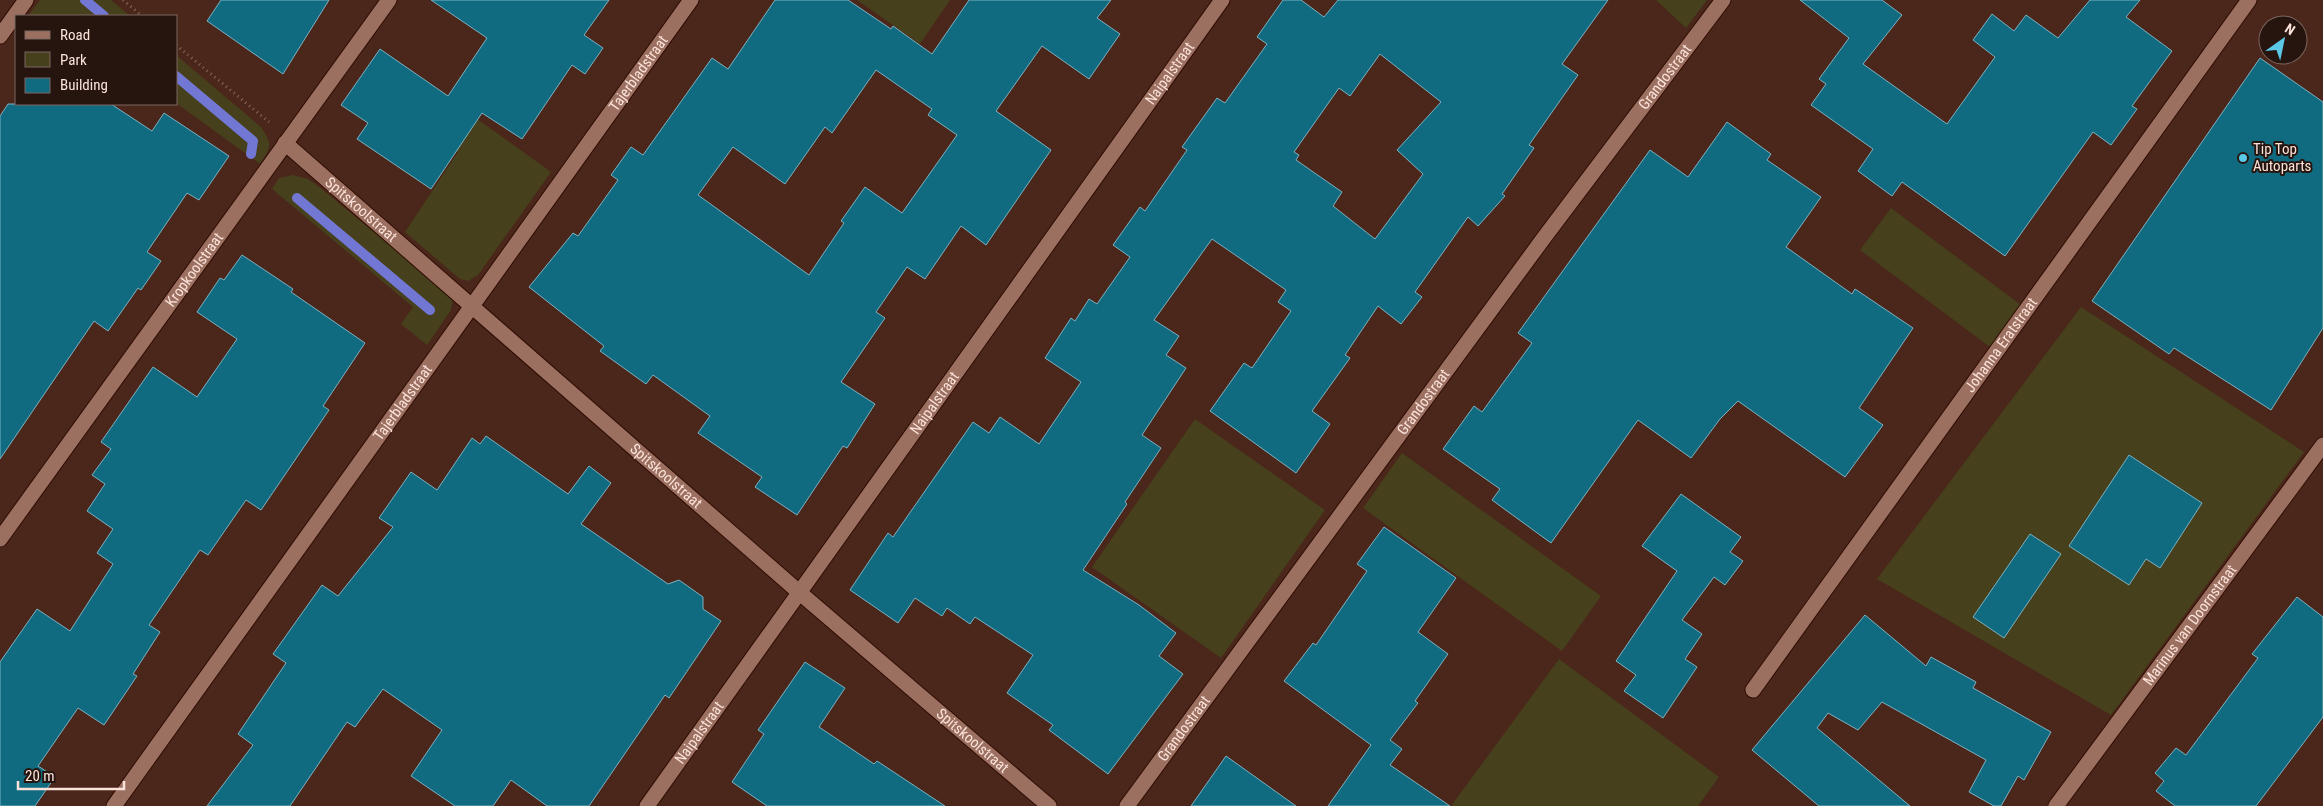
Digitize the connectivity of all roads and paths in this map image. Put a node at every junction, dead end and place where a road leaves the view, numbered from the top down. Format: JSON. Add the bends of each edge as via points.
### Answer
{"nodes":[{"id":1,"x":26,"y":0,"type":"edge"},
{"id":2,"x":123,"y":0,"type":"edge"},
{"id":3,"x":389,"y":0,"type":"edge"},
{"id":4,"x":691,"y":0,"type":"edge"},
{"id":5,"x":1222,"y":0,"type":"edge"},
{"id":6,"x":1723,"y":0,"type":"edge"},
{"id":7,"x":2249,"y":0,"type":"edge"},
{"id":8,"x":15,"y":15,"type":"edge"},
{"id":9,"x":15,"y":15,"type":"edge"},
{"id":10,"x":141,"y":15,"type":"edge"},
{"id":11,"x":0,"y":36,"type":"edge"},
{"id":12,"x":178,"y":47,"type":"edge"},
{"id":13,"x":287,"y":141,"type":"junction"},
{"id":14,"x":474,"y":306,"type":"junction"},
{"id":15,"x":2323,"y":445,"type":"edge"},
{"id":16,"x":0,"y":539,"type":"edge"},
{"id":17,"x":800,"y":593,"type":"junction"},
{"id":18,"x":1753,"y":690,"type":"dead end"},
{"id":19,"x":114,"y":806,"type":"edge"},
{"id":20,"x":647,"y":806,"type":"edge"},
{"id":21,"x":1049,"y":806,"type":"edge"},
{"id":22,"x":1127,"y":806,"type":"edge"},
{"id":23,"x":2056,"y":806,"type":"edge"}],
"edges":[{"from":1,"to":9,"type":"street"},
{"from":2,"to":10,"type":"path"},
{"from":3,"to":13,"type":"street","name":"Kropkoolstraat"},
{"from":4,"to":14,"type":"street","name":"Tajerbladstraat"},
{"from":5,"to":17,"type":"street","name":"Naipalstraat"},
{"from":6,"to":22,"type":"street","name":"Grandostraat","via":[[1543,239]]},
{"from":7,"to":18,"type":"street","name":"Johanna Eratstraat"},
{"from":8,"to":11,"type":"street"},
{"from":12,"to":13,"type":"path"},
{"from":13,"to":14,"type":"street","name":"Spitskoolstraat"},
{"from":13,"to":16,"type":"street","name":"Kropkoolstraat"},
{"from":14,"to":17,"type":"street","name":"Spitskoolstraat"},
{"from":14,"to":19,"type":"street","name":"Tajerbladstraat"},
{"from":15,"to":23,"type":"street","name":"Marinus van Doornstraat"},
{"from":17,"to":20,"type":"street","name":"Naipalstraat"},
{"from":17,"to":21,"type":"street","name":"Spitskoolstraat"}]}
